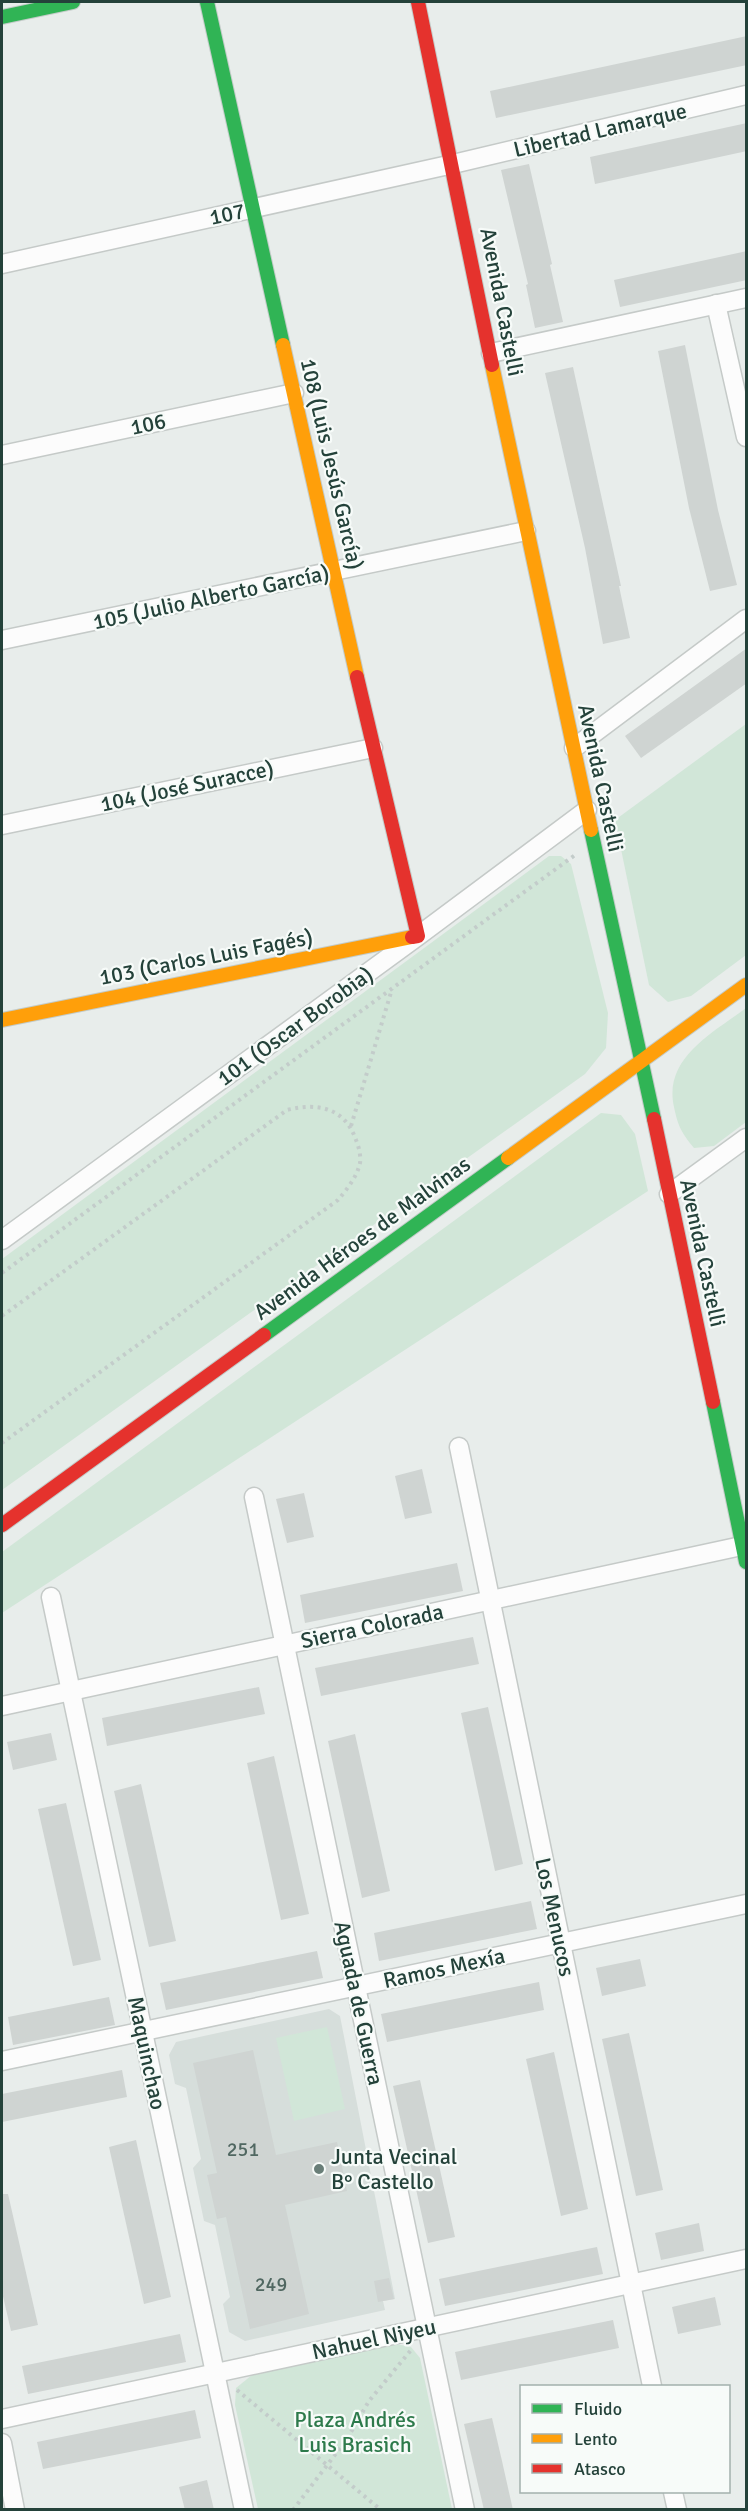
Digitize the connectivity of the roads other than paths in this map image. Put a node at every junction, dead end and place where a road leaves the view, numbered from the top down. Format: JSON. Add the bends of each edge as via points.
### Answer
{"nodes":[{"id":1,"x":73,"y":2,"type":"edge"},
{"id":2,"x":207,"y":2,"type":"edge"},
{"id":3,"x":418,"y":2,"type":"edge"},
{"id":4,"x":2,"y":17,"type":"edge"},
{"id":5,"x":747,"y":95,"type":"edge"},
{"id":6,"x":453,"y":164,"type":"junction"},
{"id":7,"x":253,"y":208,"type":"junction"},
{"id":8,"x":2,"y":264,"type":"edge"},
{"id":9,"x":747,"y":298,"type":"edge"},
{"id":10,"x":716,"y":304,"type":"junction"},
{"id":11,"x":490,"y":353,"type":"junction"},
{"id":12,"x":294,"y":393,"type":"junction"},
{"id":13,"x":747,"y":437,"type":"edge"},
{"id":14,"x":2,"y":455,"type":"edge"},
{"id":15,"x":526,"y":531,"type":"junction"},
{"id":16,"x":335,"y":572,"type":"junction"},
{"id":17,"x":747,"y":619,"type":"edge"},
{"id":18,"x":2,"y":640,"type":"edge"},
{"id":19,"x":373,"y":748,"type":"junction"},
{"id":20,"x":573,"y":748,"type":"junction"},
{"id":21,"x":587,"y":810,"type":"junction"},
{"id":22,"x":2,"y":825,"type":"edge"},
{"id":23,"x":418,"y":936,"type":"junction"},
{"id":24,"x":747,"y":985,"type":"edge"},
{"id":25,"x":2,"y":1020,"type":"edge"},
{"id":26,"x":642,"y":1062,"type":"junction"},
{"id":27,"x":747,"y":1138,"type":"edge"},
{"id":28,"x":669,"y":1194,"type":"junction"},
{"id":29,"x":2,"y":1240,"type":"edge"},
{"id":30,"x":459,"y":1448,"type":"dead end"},
{"id":31,"x":254,"y":1497,"type":"dead end"},
{"id":32,"x":2,"y":1525,"type":"edge"},
{"id":33,"x":745,"y":1551,"type":"edge"},
{"id":34,"x":51,"y":1597,"type":"dead end"},
{"id":35,"x":490,"y":1601,"type":"junction"},
{"id":36,"x":285,"y":1645,"type":"junction"},
{"id":37,"x":71,"y":1691,"type":"junction"},
{"id":38,"x":2,"y":1706,"type":"edge"},
{"id":39,"x":747,"y":1904,"type":"edge"},
{"id":40,"x":561,"y":1944,"type":"junction"},
{"id":41,"x":356,"y":1986,"type":"junction"},
{"id":42,"x":143,"y":2031,"type":"junction"},
{"id":43,"x":2,"y":2061,"type":"edge"},
{"id":44,"x":747,"y":2259,"type":"edge"},
{"id":45,"x":631,"y":2284,"type":"junction"},
{"id":46,"x":427,"y":2328,"type":"junction"},
{"id":47,"x":215,"y":2374,"type":"junction"},
{"id":48,"x":652,"y":2385,"type":"edge"},
{"id":49,"x":2,"y":2419,"type":"edge"},
{"id":50,"x":2,"y":2443,"type":"edge"},
{"id":51,"x":673,"y":2493,"type":"edge"},
{"id":52,"x":15,"y":2510,"type":"edge"},
{"id":53,"x":244,"y":2510,"type":"edge"},
{"id":54,"x":465,"y":2510,"type":"edge"},
{"id":55,"x":677,"y":2510,"type":"edge"}],
"edges":[{"from":1,"to":4,"type":"main road"},
{"from":2,"to":7,"type":"main road","name":"108 (Luis Jesús García)"},
{"from":3,"to":6,"type":"main road","name":"Avenida Castelli"},
{"from":5,"to":6,"type":"street","name":"Libertad Lamarque"},
{"from":6,"to":7,"type":"street","name":"107"},
{"from":6,"to":11,"type":"main road","name":"Avenida Castelli"},
{"from":7,"to":8,"type":"street","name":"107"},
{"from":7,"to":12,"type":"main road","name":"108 (Luis Jesús García)"},
{"from":9,"to":10,"type":"street"},
{"from":10,"to":11,"type":"street"},
{"from":10,"to":13,"type":"street"},
{"from":11,"to":15,"type":"main road","name":"Avenida Castelli"},
{"from":12,"to":14,"type":"street","name":"106"},
{"from":12,"to":16,"type":"main road","name":"108 (Luis Jesús García)"},
{"from":15,"to":16,"type":"street","name":"105 (Julio Alberto García)"},
{"from":15,"to":20,"type":"main road","name":"Avenida Castelli"},
{"from":16,"to":18,"type":"street","name":"105 (Julio Alberto García)"},
{"from":16,"to":19,"type":"main road","name":"108 (Luis Jesús García)"},
{"from":17,"to":20,"type":"street"},
{"from":19,"to":22,"type":"street","name":"104 (José Suracce)"},
{"from":19,"to":23,"type":"main road","name":"108 (Luis Jesús García)"},
{"from":20,"to":21,"type":"main road","name":"Avenida Castelli"},
{"from":21,"to":23,"type":"street","name":"101 (Oscar Borobia)"},
{"from":21,"to":26,"type":"main road","name":"Avenida Castelli"},
{"from":23,"to":25,"type":"main road","name":"103 (Carlos Luis Fagés)"},
{"from":23,"to":29,"type":"street","name":"101 (Oscar Borobia)"},
{"from":24,"to":26,"type":"main road","name":"Avenida Héroes de Malvinas"},
{"from":26,"to":28,"type":"main road","name":"Avenida Castelli"},
{"from":26,"to":32,"type":"main road","name":"Avenida Héroes de Malvinas"},
{"from":27,"to":28,"type":"street"},
{"from":28,"to":33,"type":"main road","name":"Avenida Castelli"},
{"from":30,"to":35,"type":"street","name":"Los Menucos"},
{"from":31,"to":36,"type":"street","name":"Aguada de Guerra"},
{"from":33,"to":35,"type":"street","name":"Sierra Colorada"},
{"from":34,"to":37,"type":"street","name":"Maquinchao"},
{"from":35,"to":36,"type":"street","name":"Sierra Colorada"},
{"from":35,"to":40,"type":"street","name":"Los Menucos"},
{"from":36,"to":37,"type":"street","name":"Sierra Colorada"},
{"from":36,"to":41,"type":"street","name":"Aguada de Guerra"},
{"from":37,"to":38,"type":"street","name":"Sierra Colorada"},
{"from":37,"to":42,"type":"street","name":"Maquinchao"},
{"from":39,"to":40,"type":"street","name":"Ramos Mexía"},
{"from":40,"to":41,"type":"street","name":"Ramos Mexía"},
{"from":40,"to":45,"type":"street","name":"Los Menucos"},
{"from":41,"to":42,"type":"street","name":"Ramos Mexía"},
{"from":41,"to":46,"type":"street","name":"Aguada de Guerra"},
{"from":42,"to":43,"type":"street","name":"Ramos Mexía"},
{"from":42,"to":47,"type":"street","name":"Maquinchao"},
{"from":44,"to":45,"type":"street","name":"Nahuel Niyeu"},
{"from":45,"to":46,"type":"street","name":"Nahuel Niyeu"},
{"from":45,"to":48,"type":"street","name":"Los Menucos"},
{"from":46,"to":47,"type":"street","name":"Nahuel Niyeu"},
{"from":46,"to":54,"type":"street","name":"Aguada de Guerra"},
{"from":47,"to":49,"type":"street","name":"Nahuel Niyeu"},
{"from":47,"to":53,"type":"street","name":"Maquinchao"},
{"from":50,"to":52,"type":"street"},
{"from":51,"to":55,"type":"street"}]}
